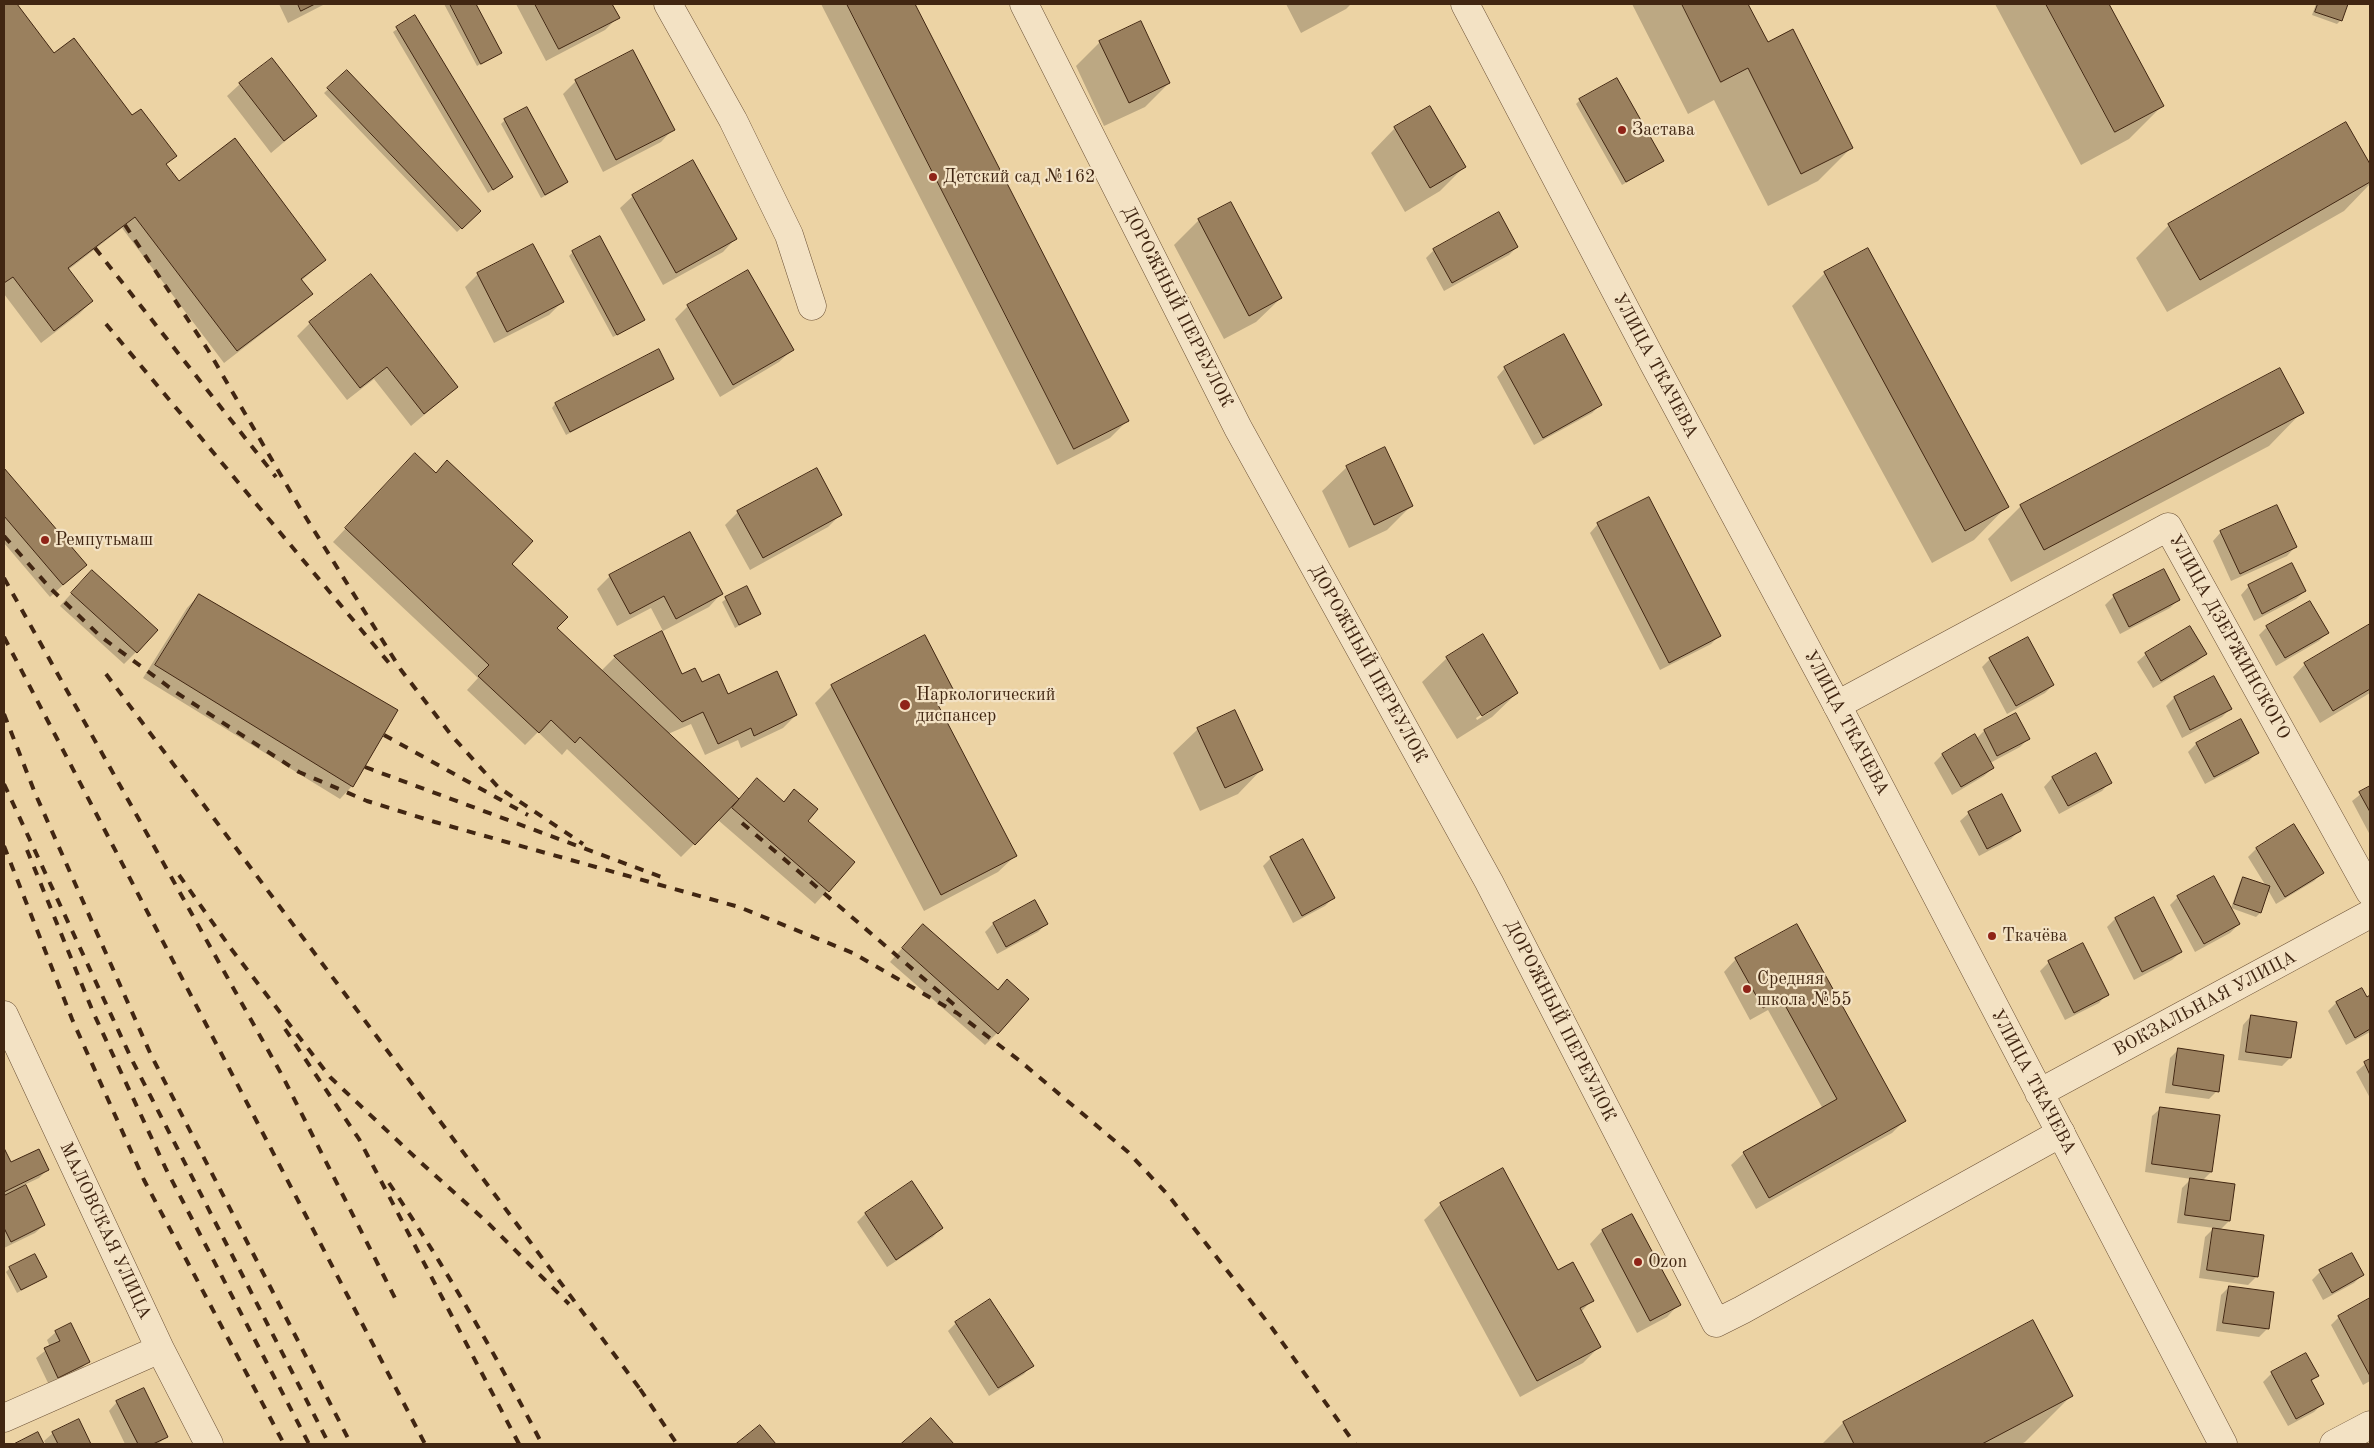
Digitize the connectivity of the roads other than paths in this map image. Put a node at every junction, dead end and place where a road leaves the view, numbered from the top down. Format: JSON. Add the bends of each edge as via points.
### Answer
{"nodes":[{"id":1,"x":668,"y":4,"type":"edge"},
{"id":2,"x":1024,"y":4,"type":"edge"},
{"id":3,"x":1465,"y":4,"type":"edge"},
{"id":4,"x":812,"y":306,"type":"dead end"},
{"id":5,"x":1837,"y":706,"type":"junction"},
{"id":6,"x":2370,"y":892,"type":"edge"},
{"id":7,"x":2370,"y":914,"type":"edge"},
{"id":8,"x":4,"y":1015,"type":"edge"},
{"id":9,"x":2039,"y":1093,"type":"junction"},
{"id":10,"x":2061,"y":1133,"type":"junction"},
{"id":11,"x":160,"y":1349,"type":"junction"},
{"id":12,"x":4,"y":1418,"type":"edge"},
{"id":13,"x":2370,"y":1425,"type":"edge"},
{"id":14,"x":209,"y":1444,"type":"edge"},
{"id":15,"x":2223,"y":1444,"type":"edge"},
{"id":16,"x":2334,"y":1444,"type":"edge"}],
"edges":[{"from":1,"to":4,"type":"street","via":[[733,120],[789,235]]},
{"from":2,"to":10,"type":"street","name":"ДОРОЖНЫЙ ПЕРЕУЛОК","via":[[1238,428],[1489,882],[1716,1322]]},
{"from":3,"to":5,"type":"street","name":"УЛИЦА ТКАЧЕВА"},
{"from":5,"to":6,"type":"street","name":"УЛИЦА ДЗЕРЖИНСКОГО","via":[[2168,527]]},
{"from":5,"to":9,"type":"street","name":"УЛИЦА ТКАЧЕВА"},
{"from":7,"to":9,"type":"street","name":"ВОКЗАЛЬНАЯ УЛИЦА"},
{"from":8,"to":11,"type":"street","name":"МАЛОВСКАЯ УЛИЦА"},
{"from":9,"to":10,"type":"street","name":"УЛИЦА ТКАЧЕВА"},
{"from":10,"to":15,"type":"street","name":"УЛИЦА ТКАЧЕВА"},
{"from":11,"to":12,"type":"street"},
{"from":11,"to":14,"type":"street","name":"МАЛОВСКАЯ УЛИЦА"},
{"from":13,"to":16,"type":"street"}]}
